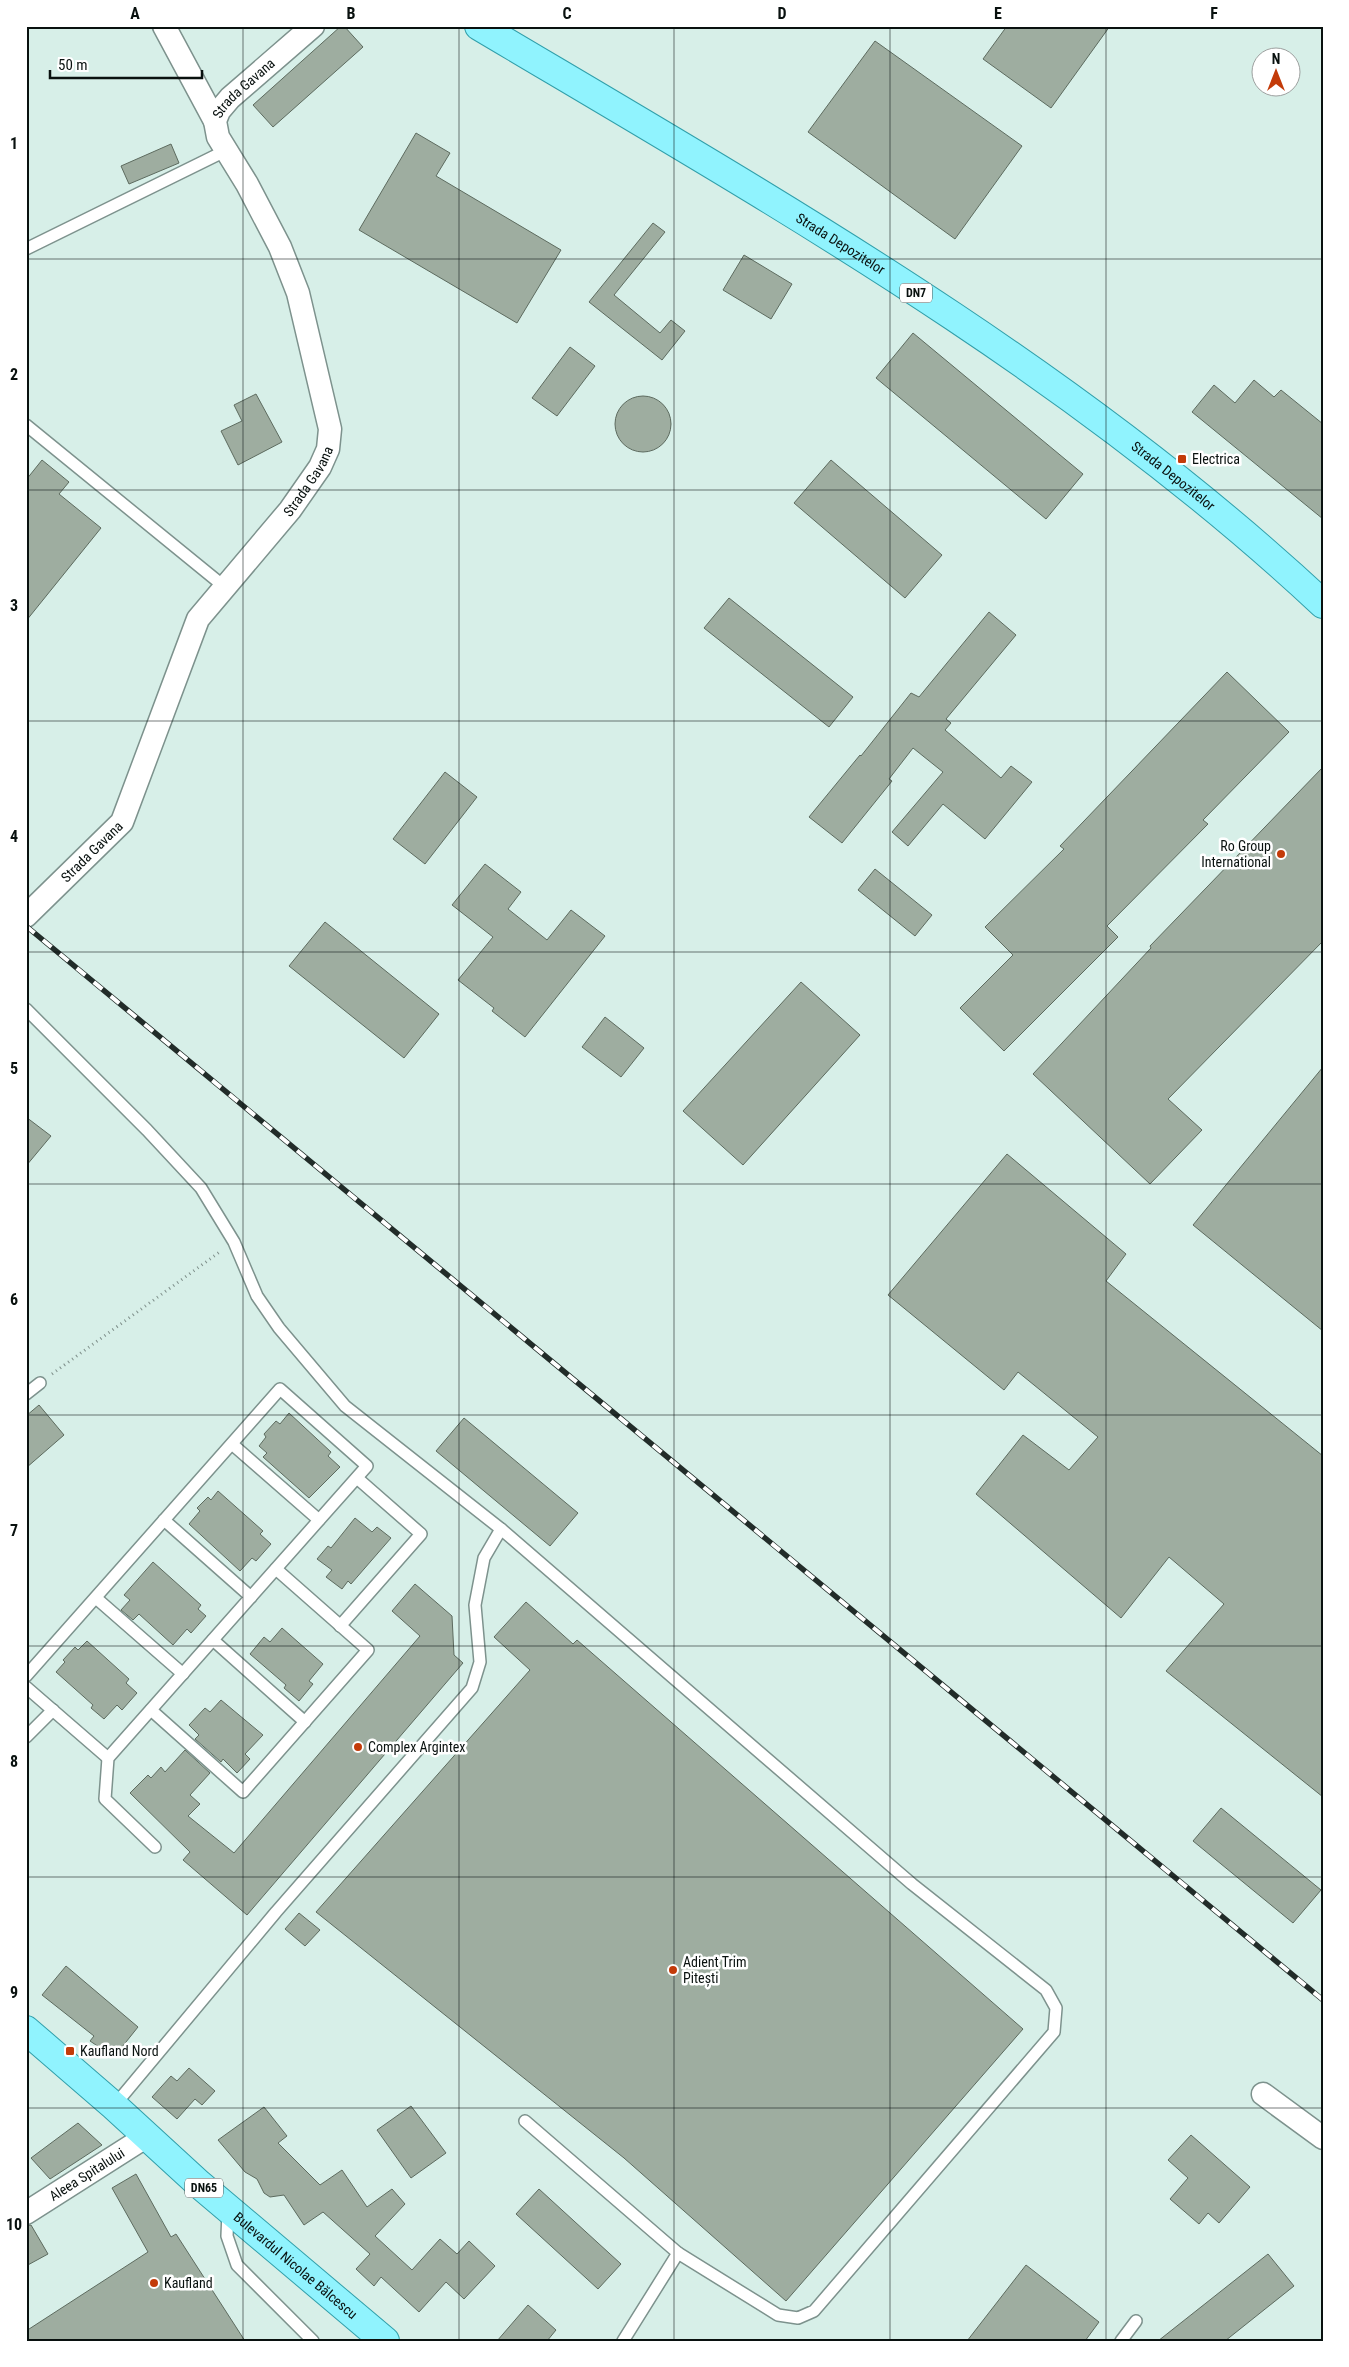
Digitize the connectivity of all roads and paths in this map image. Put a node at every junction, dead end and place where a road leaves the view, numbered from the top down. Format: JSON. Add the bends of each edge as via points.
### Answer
{"nodes":[{"id":1,"x":164,"y":26,"type":"edge"},
{"id":2,"x":313,"y":26,"type":"edge"},
{"id":3,"x":478,"y":26,"type":"edge"},
{"id":4,"x":215,"y":121,"type":"junction"},
{"id":5,"x":225,"y":151,"type":"junction"},
{"id":6,"x":26,"y":249,"type":"edge"},
{"id":7,"x":26,"y":424,"type":"edge"},
{"id":8,"x":226,"y":588,"type":"junction"},
{"id":9,"x":1323,"y":604,"type":"edge"},
{"id":10,"x":26,"y":916,"type":"edge"},
{"id":11,"x":26,"y":1009,"type":"edge"},
{"id":12,"x":234,"y":1242,"type":"junction"},
{"id":13,"x":40,"y":1383,"type":"joint"},
{"id":14,"x":26,"y":1394,"type":"edge"},
{"id":15,"x":232,"y":1444,"type":"junction"},
{"id":16,"x":357,"y":1478,"type":"junction"},
{"id":17,"x":164,"y":1520,"type":"junction"},
{"id":18,"x":319,"y":1520,"type":"junction"},
{"id":19,"x":500,"y":1529,"type":"junction"},
{"id":20,"x":276,"y":1569,"type":"junction"},
{"id":21,"x":251,"y":1596,"type":"junction"},
{"id":22,"x":96,"y":1598,"type":"junction"},
{"id":23,"x":340,"y":1626,"type":"junction"},
{"id":24,"x":212,"y":1640,"type":"junction"},
{"id":25,"x":183,"y":1674,"type":"junction"},
{"id":26,"x":26,"y":1676,"type":"edge"},
{"id":27,"x":26,"y":1687,"type":"edge"},
{"id":28,"x":53,"y":1710,"type":"junction"},
{"id":29,"x":150,"y":1710,"type":"junction"},
{"id":30,"x":305,"y":1722,"type":"junction"},
{"id":31,"x":26,"y":1737,"type":"edge"},
{"id":32,"x":108,"y":1758,"type":"junction"},
{"id":33,"x":155,"y":1847,"type":"dead end"},
{"id":34,"x":26,"y":2030,"type":"edge"},
{"id":35,"x":1263,"y":2094,"type":"dead end"},
{"id":36,"x":114,"y":2106,"type":"junction"},
{"id":37,"x":524,"y":2122,"type":"dead end"},
{"id":38,"x":147,"y":2136,"type":"junction"},
{"id":39,"x":1323,"y":2138,"type":"edge"},
{"id":40,"x":228,"y":2208,"type":"junction"},
{"id":41,"x":26,"y":2213,"type":"edge"},
{"id":42,"x":678,"y":2253,"type":"junction"},
{"id":43,"x":1136,"y":2321,"type":"dead end"},
{"id":44,"x":313,"y":2341,"type":"edge"},
{"id":45,"x":385,"y":2341,"type":"edge"},
{"id":46,"x":622,"y":2341,"type":"edge"},
{"id":47,"x":1121,"y":2341,"type":"edge"}],
"edges":[{"from":1,"to":4,"type":"street"},
{"from":2,"to":4,"type":"street","name":"Strada Gavana","via":[[230,98],[219,110]]},
{"from":3,"to":9,"type":"main road","name":"Strada Depozitelor","number":"DN7","via":[[770,199],[1043,378],[1176,476]]},
{"from":4,"to":5,"type":"street","name":"Strada Gavana"},
{"from":5,"to":6,"type":"lane"},
{"from":5,"to":8,"type":"street","name":"Strada Gavana","via":[[247,184],[280,247],[298,293],[330,429],[328,449],[320,467],[290,510]]},
{"from":7,"to":8,"type":"lane"},
{"from":8,"to":10,"type":"street","name":"Strada Gavana","via":[[198,619],[122,822]]},
{"from":11,"to":12,"type":"lane","via":[[201,1188]]},
{"from":12,"to":13,"type":"path"},
{"from":12,"to":19,"type":"lane","via":[[257,1296],[279,1328],[345,1406]]},
{"from":13,"to":14,"type":"lane"},
{"from":15,"to":16,"type":"lane","via":[[280,1390],[367,1466]]},
{"from":15,"to":17,"type":"lane"},
{"from":15,"to":18,"type":"lane"},
{"from":16,"to":18,"type":"lane"},
{"from":16,"to":23,"type":"lane","via":[[421,1534]]},
{"from":17,"to":21,"type":"lane"},
{"from":17,"to":22,"type":"lane"},
{"from":18,"to":20,"type":"lane"},
{"from":19,"to":36,"type":"lane","via":[[484,1558],[475,1605],[480,1662],[472,1688],[276,1912]]},
{"from":19,"to":42,"type":"lane","via":[[912,1884],[1046,1990],[1056,2008],[1054,2032],[814,2311],[798,2318],[778,2315]]},
{"from":20,"to":21,"type":"lane"},
{"from":20,"to":23,"type":"lane"},
{"from":21,"to":24,"type":"lane"},
{"from":22,"to":25,"type":"lane"},
{"from":22,"to":26,"type":"lane"},
{"from":23,"to":30,"type":"lane","via":[[368,1650]]},
{"from":24,"to":25,"type":"lane"},
{"from":24,"to":30,"type":"lane"},
{"from":25,"to":29,"type":"lane"},
{"from":27,"to":28,"type":"lane"},
{"from":28,"to":31,"type":"lane"},
{"from":28,"to":32,"type":"lane"},
{"from":29,"to":30,"type":"lane","via":[[243,1792]]},
{"from":29,"to":32,"type":"lane"},
{"from":32,"to":33,"type":"lane","via":[[105,1799]]},
{"from":34,"to":36,"type":"main road","name":"Bulevardul Nicolae Bălcescu","number":"DN65"},
{"from":35,"to":39,"type":"street"},
{"from":36,"to":38,"type":"main road","name":"Bulevardul Nicolae Bălcescu","number":"DN65"},
{"from":37,"to":42,"type":"lane"},
{"from":38,"to":40,"type":"main road","name":"Bulevardul Nicolae Bălcescu","number":"DN65"},
{"from":38,"to":41,"type":"street","name":"Aleea Spitalului"},
{"from":40,"to":44,"type":"lane","via":[[227,2236],[237,2265]]},
{"from":40,"to":45,"type":"main road","name":"Bulevardul Nicolae Bălcescu","number":"DN65"},
{"from":42,"to":46,"type":"lane"},
{"from":43,"to":47,"type":"lane"}]}
